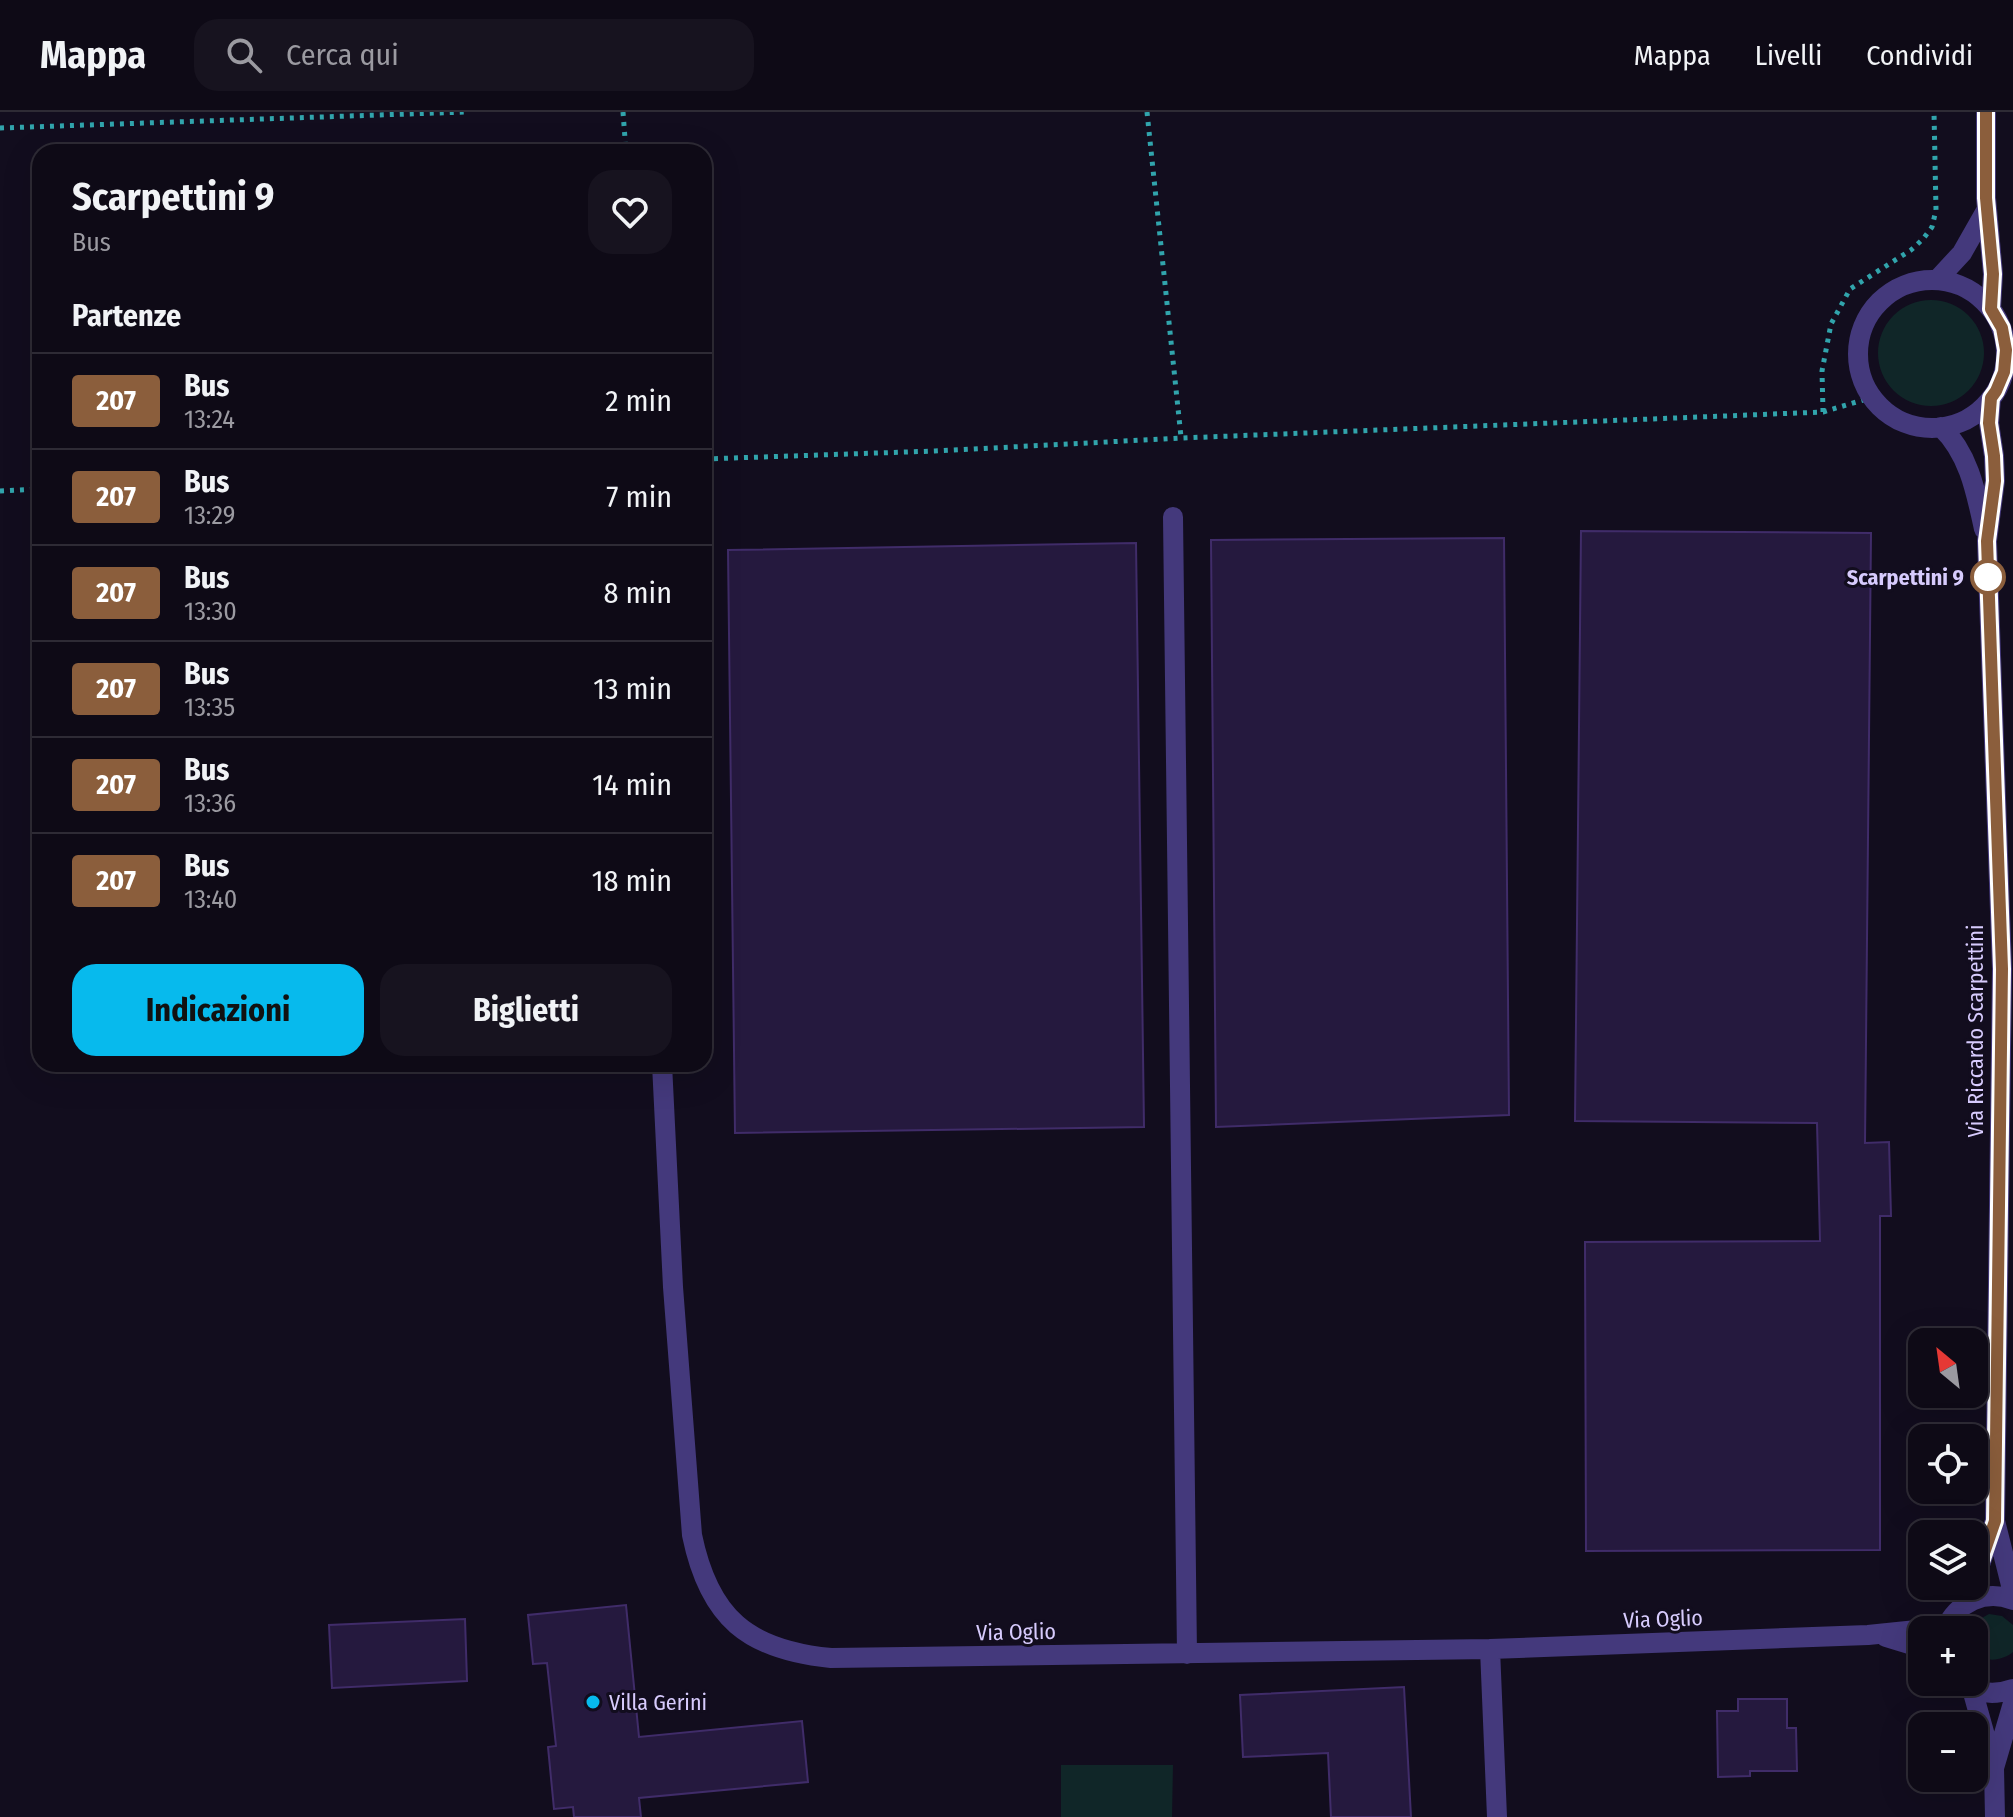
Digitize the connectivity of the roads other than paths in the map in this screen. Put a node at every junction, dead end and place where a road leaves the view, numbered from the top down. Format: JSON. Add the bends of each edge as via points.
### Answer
{"nodes":[{"id":1,"x":1986,"y":112,"type":"edge"},
{"id":2,"x":1987,"y":209,"type":"junction"},
{"id":3,"x":1937,"y":280,"type":"junction"},
{"id":4,"x":1991,"y":309,"type":"junction"},
{"id":5,"x":2009,"y":341,"type":"edge"},
{"id":6,"x":2001,"y":386,"type":"edge"},
{"id":7,"x":1941,"y":427,"type":"junction"},
{"id":8,"x":1173,"y":517,"type":"dead end"},
{"id":9,"x":1987,"y":541,"type":"junction"},
{"id":10,"x":662,"y":1072,"type":"edge"},
{"id":11,"x":1995,"y":1521,"type":"junction"},
{"id":12,"x":1988,"y":1541,"type":"edge"},
{"id":13,"x":2013,"y":1593,"type":"edge"},
{"id":14,"x":1988,"y":1595,"type":"edge"},
{"id":15,"x":2013,"y":1600,"type":"edge"},
{"id":16,"x":1908,"y":1631,"type":"edge"},
{"id":17,"x":1878,"y":1634,"type":"junction"},
{"id":18,"x":1908,"y":1644,"type":"edge"},
{"id":19,"x":1490,"y":1649,"type":"junction"},
{"id":20,"x":1187,"y":1654,"type":"junction"},
{"id":21,"x":2013,"y":1689,"type":"edge"},
{"id":22,"x":1988,"y":1693,"type":"edge"},
{"id":23,"x":1969,"y":1696,"type":"edge"},
{"id":24,"x":2013,"y":1703,"type":"edge"},
{"id":25,"x":1994,"y":1768,"type":"junction"},
{"id":26,"x":1497,"y":1817,"type":"edge"},
{"id":27,"x":1995,"y":1817,"type":"edge"}],
"edges":[{"from":1,"to":2,"type":"street"},
{"from":2,"to":3,"type":"street","via":[[1962,253]]},
{"from":2,"to":4,"type":"street"},
{"from":3,"to":4,"type":"street","via":[[1967,289]]},
{"from":3,"to":7,"type":"street","via":[[1911,283],[1879,303],[1859,350],[1862,375],[1873,397],[1891,415]]},
{"from":4,"to":5,"type":"street"},
{"from":5,"to":6,"type":"street"},
{"from":6,"to":7,"type":"street","via":[[1974,415]]},
{"from":6,"to":9,"type":"street","name":"Via Riccardo Scarpettini","via":[[1989,423],[1995,481]]},
{"from":7,"to":9,"type":"street","name":"Via Riccardo Scarpettini","via":[[1968,467]]},
{"from":8,"to":20,"type":"street"},
{"from":9,"to":11,"type":"street","name":"Via Riccardo Scarpettini","via":[[2002,969]]},
{"from":10,"to":20,"type":"street","name":"Via Oglio","via":[[689,1506],[697,1560],[719,1608],[735,1624],[783,1650],[831,1658]]},
{"from":11,"to":12,"type":"street","name":"Via Riccardo Scarpettini"},
{"from":11,"to":13,"type":"street","name":"Via Riccardo Scarpettini"},
{"from":14,"to":15,"type":"street"},
{"from":16,"to":17,"type":"street","name":"Via Oglio"},
{"from":17,"to":18,"type":"street","name":"Via Oglio"},
{"from":17,"to":19,"type":"street","name":"Via Oglio"},
{"from":19,"to":20,"type":"street","name":"Via Oglio"},
{"from":19,"to":26,"type":"street"},
{"from":21,"to":22,"type":"street"},
{"from":23,"to":25,"type":"street"},
{"from":24,"to":25,"type":"street"},
{"from":25,"to":27,"type":"street"}]}
